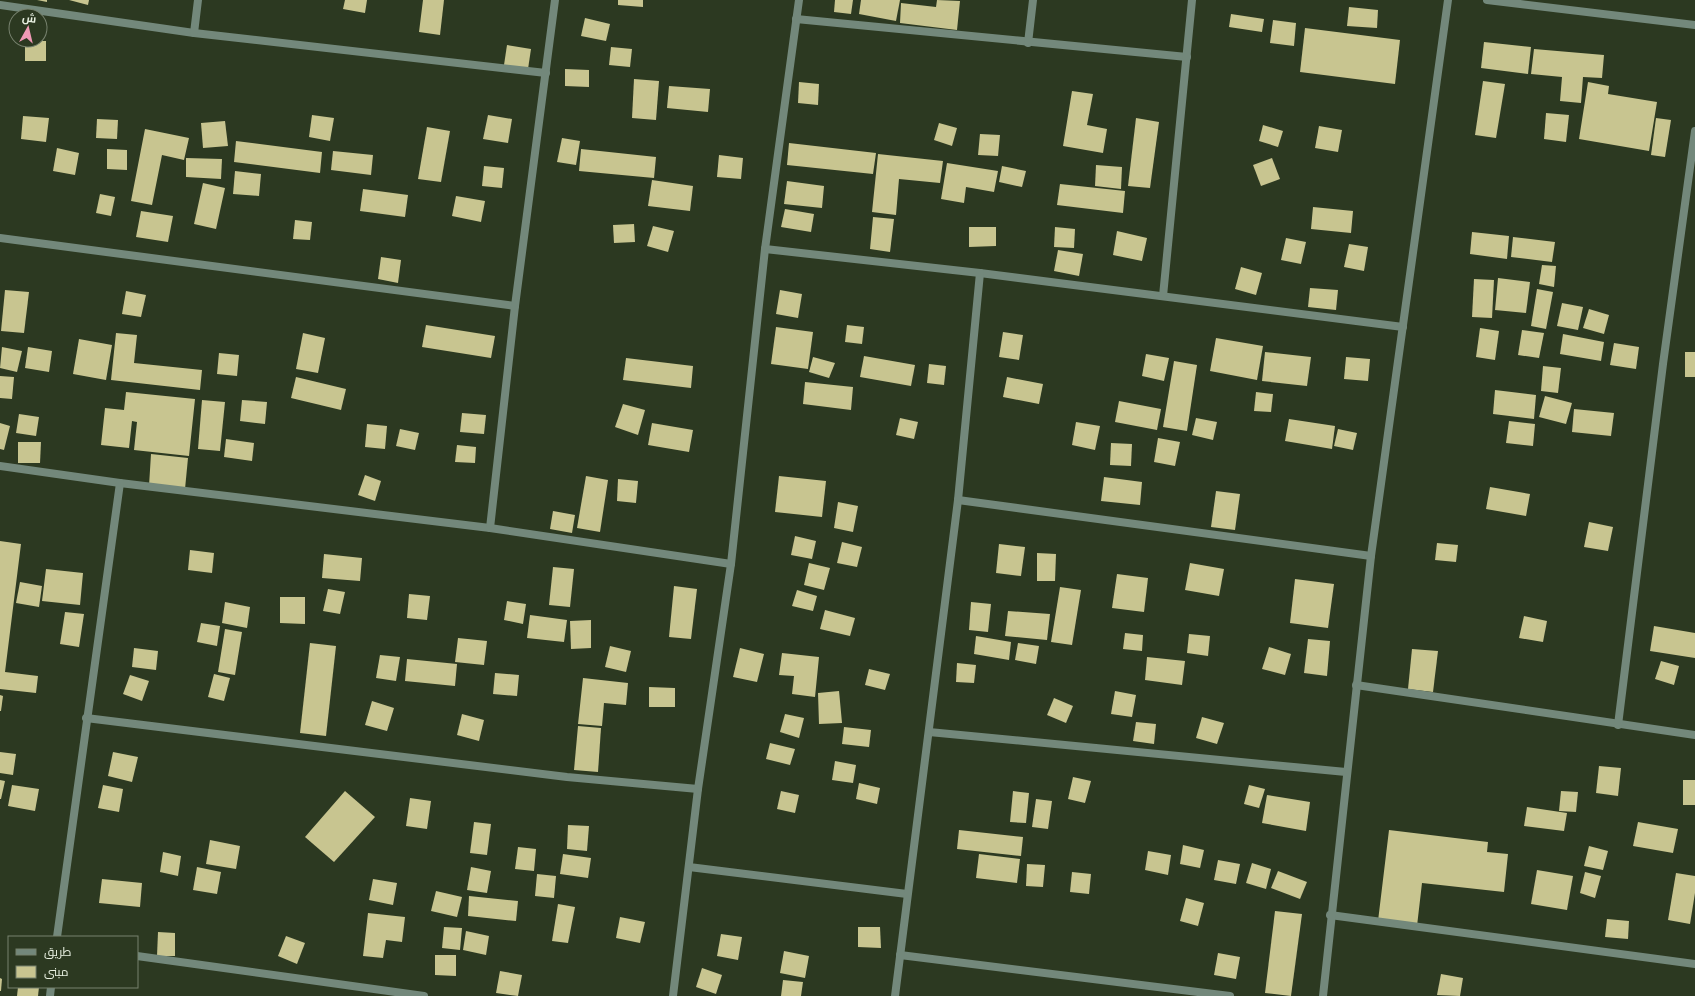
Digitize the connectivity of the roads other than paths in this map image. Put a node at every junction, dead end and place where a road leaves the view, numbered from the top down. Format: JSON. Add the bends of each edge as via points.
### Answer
{"nodes":[{"id":1,"x":198,"y":0,"type":"edge"},
{"id":2,"x":555,"y":0,"type":"edge"},
{"id":3,"x":799,"y":0,"type":"edge"},
{"id":4,"x":1033,"y":0,"type":"edge"},
{"id":5,"x":1192,"y":0,"type":"edge"},
{"id":6,"x":1448,"y":0,"type":"edge"},
{"id":7,"x":1487,"y":0,"type":"edge"},
{"id":8,"x":0,"y":5,"type":"edge"},
{"id":9,"x":796,"y":19,"type":"junction"},
{"id":10,"x":1695,"y":25,"type":"edge"},
{"id":11,"x":194,"y":33,"type":"junction"},
{"id":12,"x":1028,"y":43,"type":"junction"},
{"id":13,"x":1187,"y":57,"type":"junction"},
{"id":14,"x":546,"y":73,"type":"junction"},
{"id":15,"x":1695,"y":131,"type":"edge"},
{"id":16,"x":0,"y":238,"type":"edge"},
{"id":17,"x":765,"y":249,"type":"junction"},
{"id":18,"x":980,"y":272,"type":"junction"},
{"id":19,"x":1163,"y":296,"type":"junction"},
{"id":20,"x":515,"y":306,"type":"junction"},
{"id":21,"x":1403,"y":327,"type":"junction"},
{"id":22,"x":0,"y":466,"type":"edge"},
{"id":23,"x":120,"y":483,"type":"junction"},
{"id":24,"x":958,"y":500,"type":"junction"},
{"id":25,"x":490,"y":528,"type":"junction"},
{"id":26,"x":1371,"y":556,"type":"junction"},
{"id":27,"x":731,"y":564,"type":"junction"},
{"id":28,"x":1356,"y":685,"type":"junction"},
{"id":29,"x":86,"y":718,"type":"junction"},
{"id":30,"x":1618,"y":725,"type":"junction"},
{"id":31,"x":929,"y":732,"type":"junction"},
{"id":32,"x":1695,"y":735,"type":"edge"},
{"id":33,"x":1346,"y":772,"type":"junction"},
{"id":34,"x":698,"y":789,"type":"junction"},
{"id":35,"x":689,"y":867,"type":"junction"},
{"id":36,"x":907,"y":894,"type":"junction"},
{"id":37,"x":1330,"y":915,"type":"junction"},
{"id":38,"x":57,"y":936,"type":"edge"},
{"id":39,"x":900,"y":955,"type":"junction"},
{"id":40,"x":138,"y":956,"type":"edge"},
{"id":41,"x":1695,"y":964,"type":"edge"},
{"id":42,"x":424,"y":996,"type":"edge"},
{"id":43,"x":673,"y":996,"type":"edge"},
{"id":44,"x":895,"y":996,"type":"edge"},
{"id":45,"x":1230,"y":996,"type":"edge"},
{"id":46,"x":1323,"y":996,"type":"edge"}],
"edges":[{"from":1,"to":11,"type":"street"},
{"from":2,"to":14,"type":"street"},
{"from":3,"to":9,"type":"street"},
{"from":4,"to":12,"type":"street"},
{"from":5,"to":13,"type":"street"},
{"from":6,"to":21,"type":"street"},
{"from":7,"to":10,"type":"street"},
{"from":8,"to":11,"type":"street"},
{"from":9,"to":12,"type":"street"},
{"from":9,"to":17,"type":"street"},
{"from":11,"to":14,"type":"street"},
{"from":12,"to":13,"type":"street"},
{"from":13,"to":19,"type":"street"},
{"from":14,"to":20,"type":"street"},
{"from":15,"to":30,"type":"street"},
{"from":16,"to":20,"type":"street"},
{"from":17,"to":18,"type":"street"},
{"from":17,"to":27,"type":"street"},
{"from":18,"to":19,"type":"street"},
{"from":18,"to":24,"type":"street"},
{"from":19,"to":21,"type":"street"},
{"from":20,"to":25,"type":"street"},
{"from":21,"to":26,"type":"street"},
{"from":22,"to":23,"type":"street"},
{"from":23,"to":25,"type":"street"},
{"from":23,"to":29,"type":"street"},
{"from":24,"to":26,"type":"street"},
{"from":24,"to":31,"type":"street"},
{"from":25,"to":27,"type":"street"},
{"from":26,"to":28,"type":"street"},
{"from":27,"to":34,"type":"street"},
{"from":28,"to":30,"type":"street"},
{"from":28,"to":33,"type":"street"},
{"from":29,"to":34,"type":"street","via":[[567,777]]},
{"from":29,"to":38,"type":"street"},
{"from":30,"to":32,"type":"street"},
{"from":31,"to":33,"type":"street"},
{"from":31,"to":36,"type":"street"},
{"from":33,"to":37,"type":"street"},
{"from":34,"to":35,"type":"street"},
{"from":35,"to":36,"type":"street"},
{"from":35,"to":43,"type":"street"},
{"from":36,"to":39,"type":"street"},
{"from":37,"to":41,"type":"street"},
{"from":37,"to":46,"type":"street"},
{"from":39,"to":44,"type":"street"},
{"from":39,"to":45,"type":"street"},
{"from":40,"to":42,"type":"street"}]}
